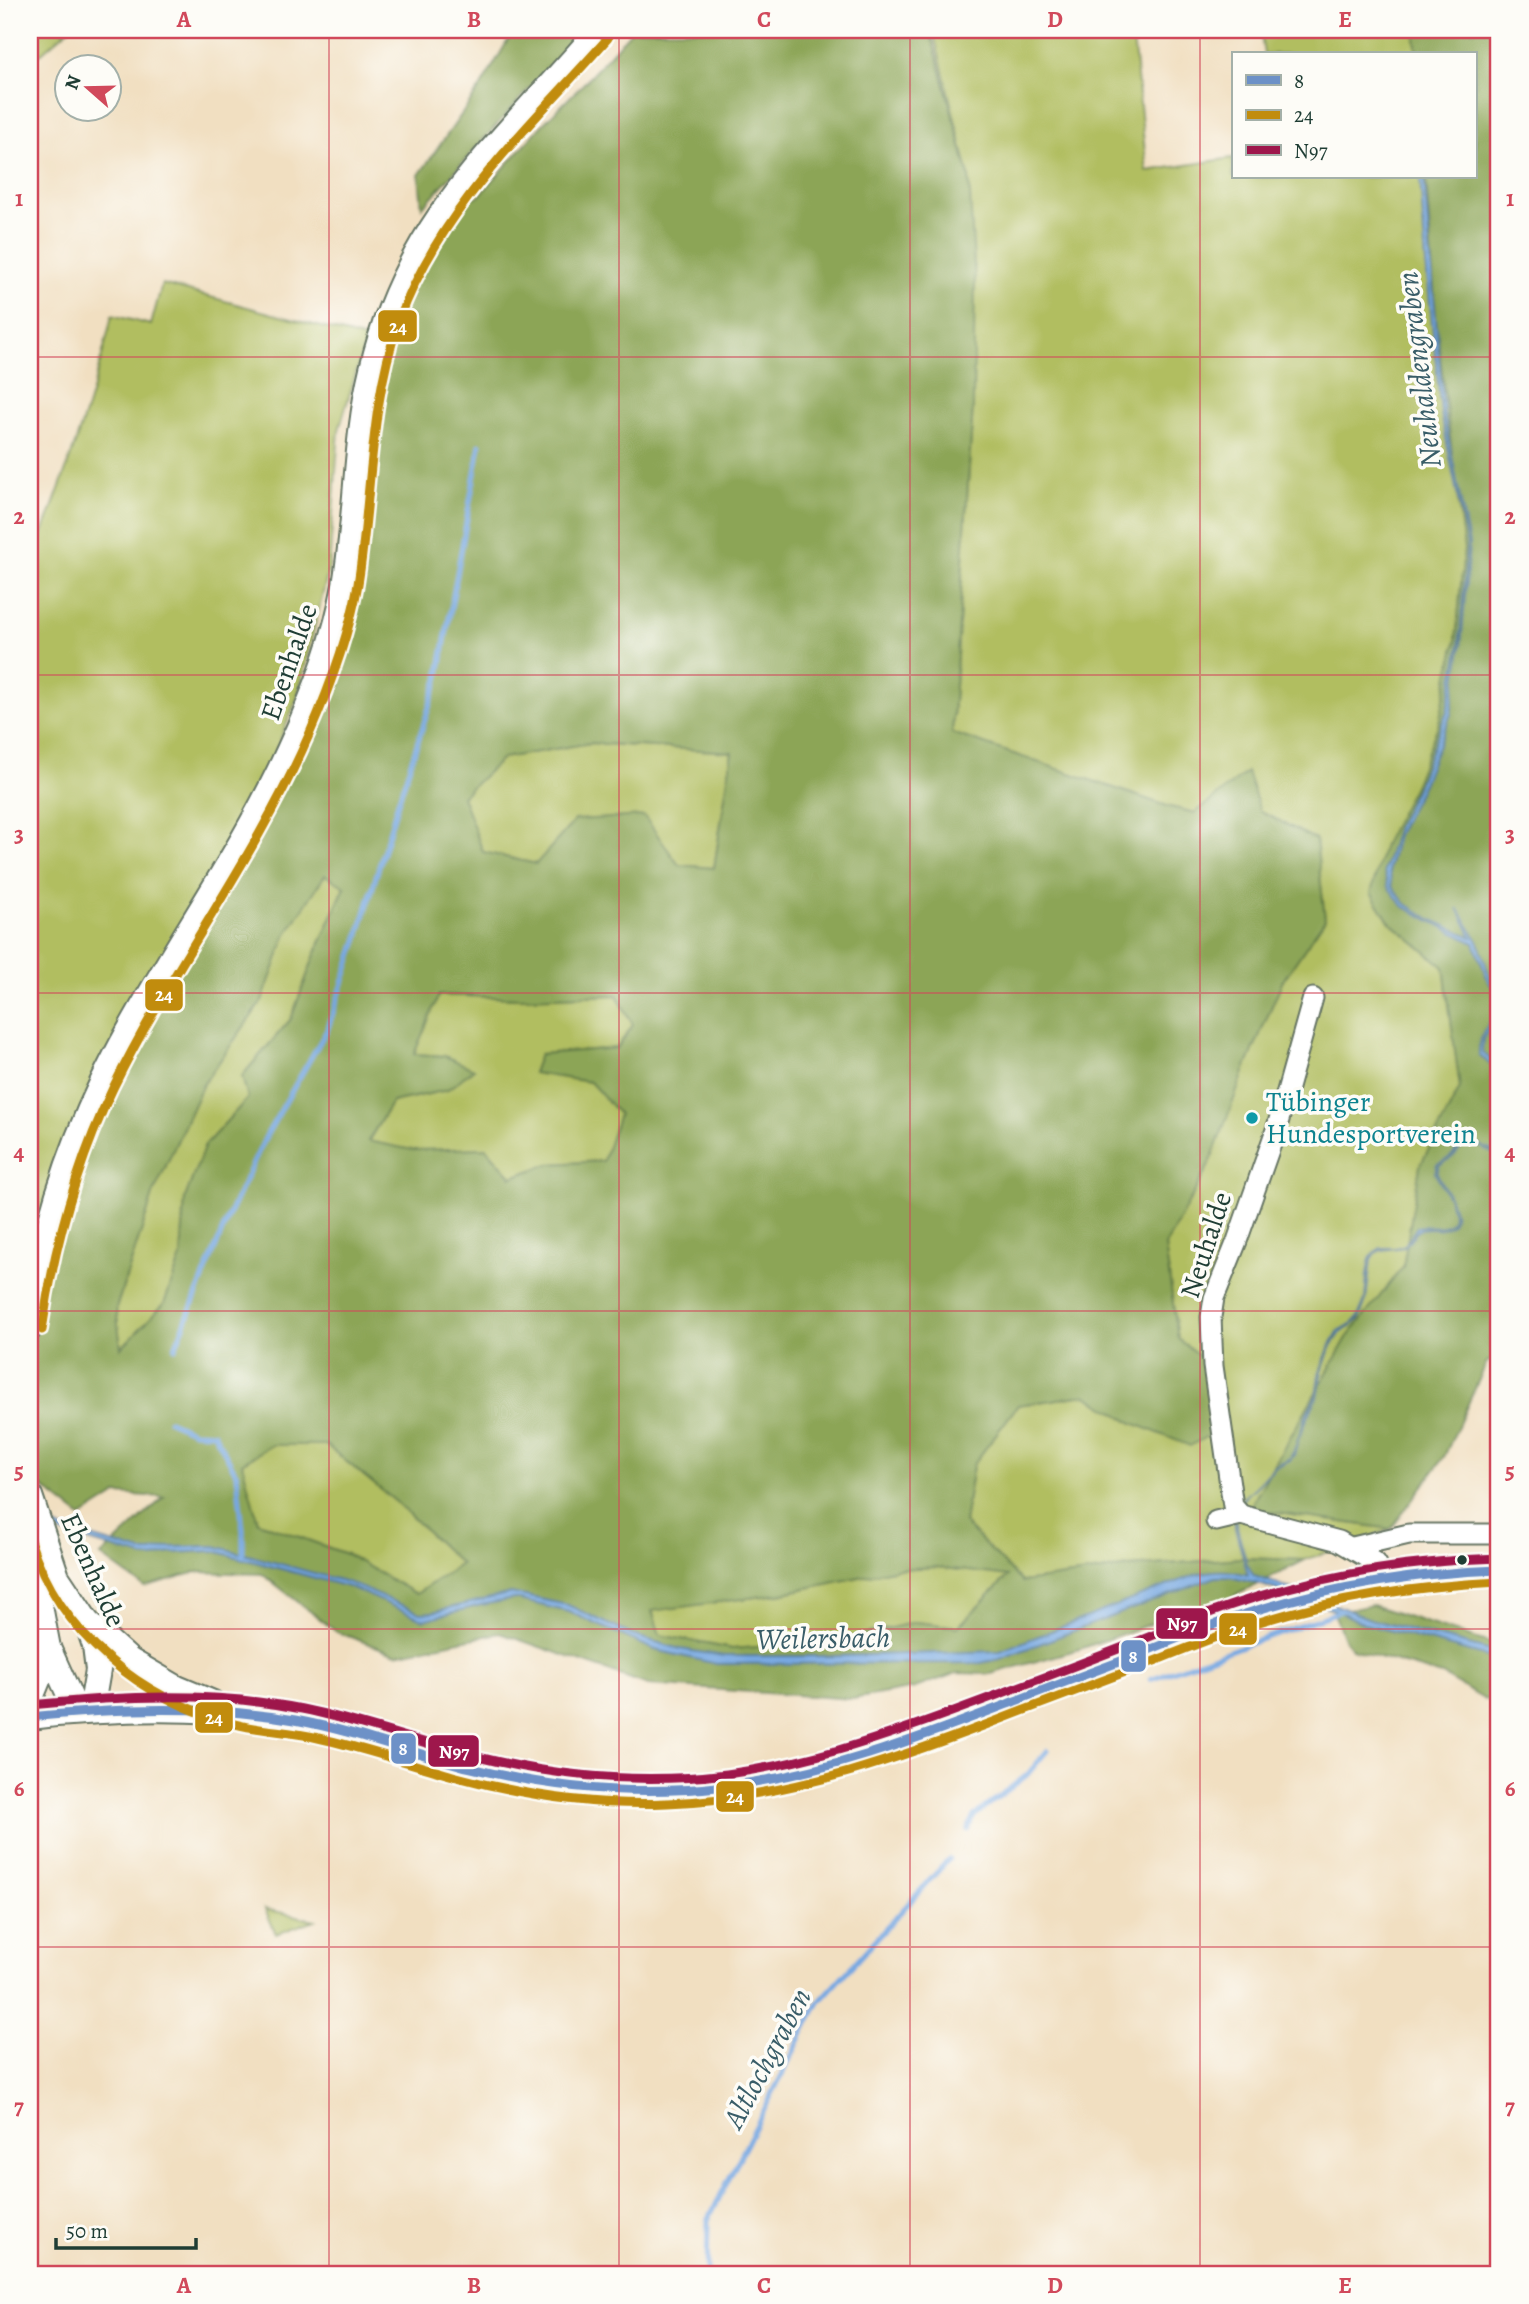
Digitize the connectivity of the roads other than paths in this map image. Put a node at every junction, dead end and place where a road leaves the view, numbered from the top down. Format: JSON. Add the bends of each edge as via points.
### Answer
{"nodes":[{"id":1,"x":599,"y":30,"type":"edge"},
{"id":2,"x":1313,"y":998,"type":"dead end"},
{"id":3,"x":30,"y":1328,"type":"edge"},
{"id":4,"x":30,"y":1496,"type":"edge"},
{"id":5,"x":1241,"y":1515,"type":"junction"},
{"id":6,"x":1216,"y":1521,"type":"dead end"},
{"id":7,"x":1499,"y":1534,"type":"edge"},
{"id":8,"x":1353,"y":1547,"type":"junction"},
{"id":9,"x":30,"y":1553,"type":"edge"},
{"id":10,"x":1499,"y":1570,"type":"edge"},
{"id":11,"x":1378,"y":1580,"type":"junction"},
{"id":12,"x":87,"y":1622,"type":"junction"},
{"id":13,"x":48,"y":1648,"type":"junction"},
{"id":14,"x":30,"y":1700,"type":"edge"},
{"id":15,"x":84,"y":1711,"type":"junction"},
{"id":16,"x":233,"y":1712,"type":"junction"},
{"id":17,"x":30,"y":1717,"type":"edge"}],
"edges":[{"from":1,"to":3,"type":"street","name":"Ebenhalde","via":[[466,178],[432,225],[395,297],[370,377],[344,589],[326,656],[276,778],[117,1052],[85,1122],[52,1211]]},
{"from":2,"to":5,"type":"street","name":"Neuhalde","via":[[1278,1127],[1210,1317],[1233,1506]]},
{"from":4,"to":12,"type":"street","name":"Ebenhalde","via":[[57,1577]]},
{"from":5,"to":6,"type":"street"},
{"from":5,"to":8,"type":"street"},
{"from":7,"to":8,"type":"street","via":[[1391,1537]]},
{"from":8,"to":11,"type":"street","via":[[1377,1563]]},
{"from":9,"to":13,"type":"street","name":"Ebenhalde"},
{"from":10,"to":11,"type":"street"},
{"from":11,"to":16,"type":"street","via":[[1237,1616],[848,1761],[699,1789],[612,1789],[525,1779],[319,1725]]},
{"from":12,"to":15,"type":"street","name":"Ebenhalde","via":[[98,1670]]},
{"from":12,"to":16,"type":"street","via":[[119,1653],[159,1679]]},
{"from":13,"to":14,"type":"street"},
{"from":13,"to":15,"type":"street","name":"Ebenhalde"},
{"from":15,"to":16,"type":"street","via":[[170,1707]]},
{"from":15,"to":17,"type":"street"}]}
